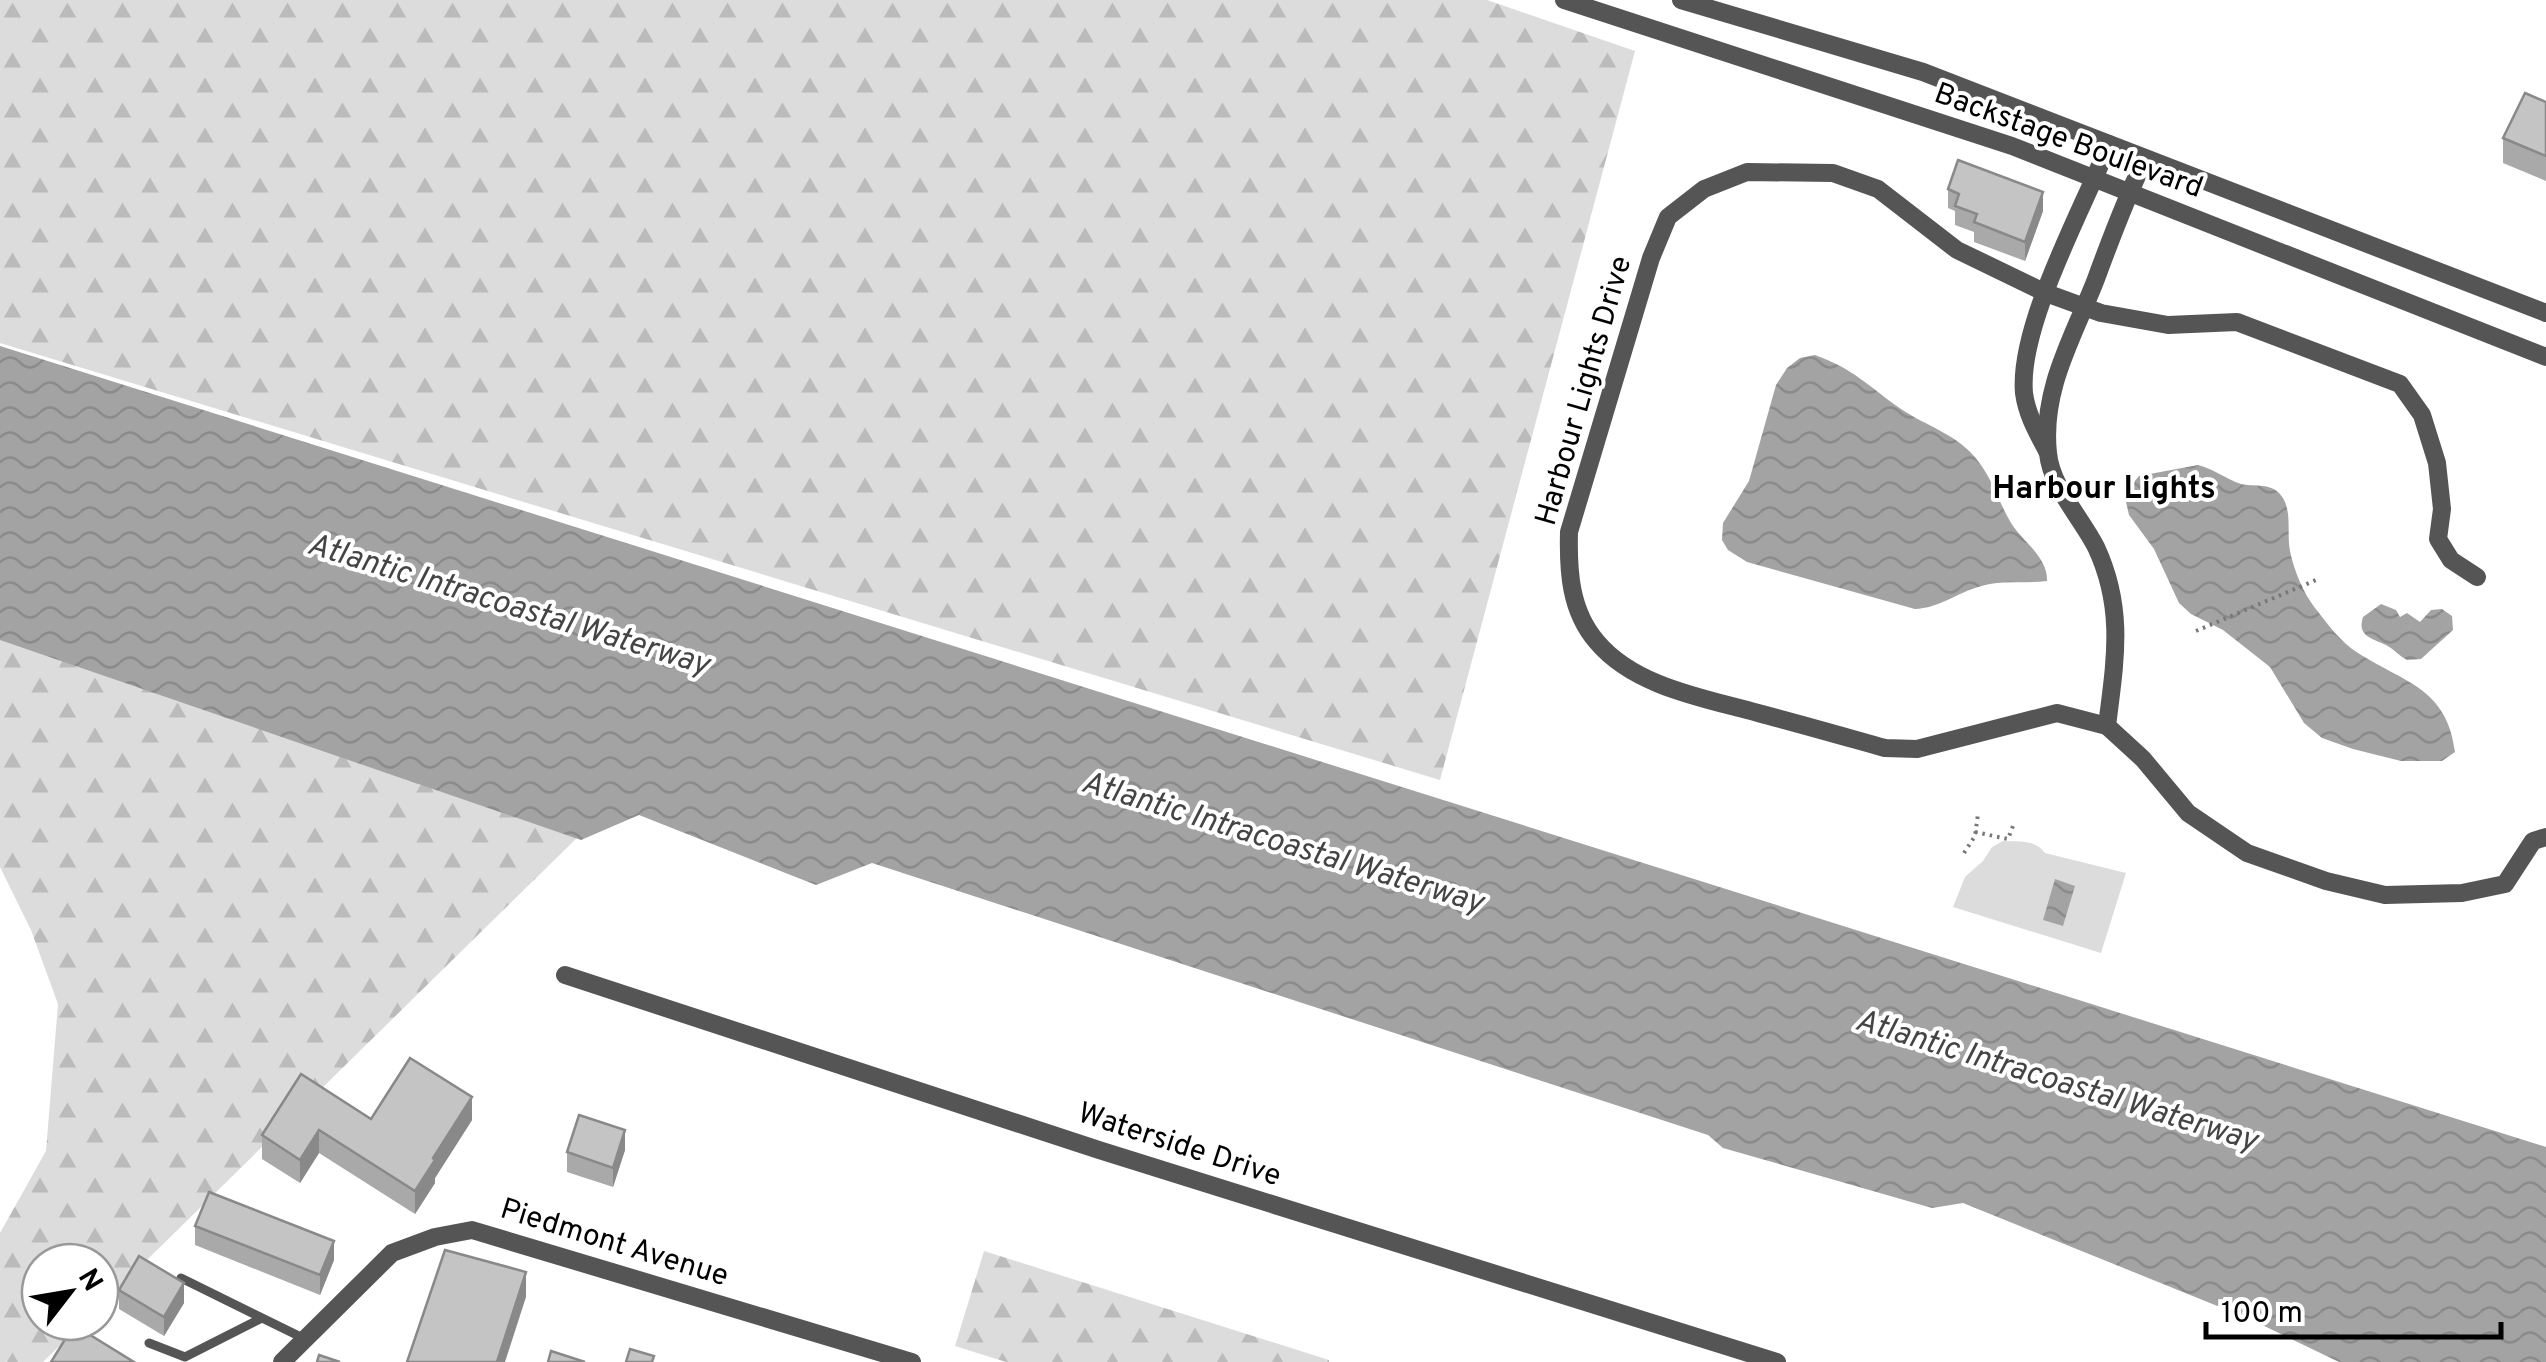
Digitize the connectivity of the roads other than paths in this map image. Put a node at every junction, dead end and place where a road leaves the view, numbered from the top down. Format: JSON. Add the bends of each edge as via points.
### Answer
{"nodes":[{"id":1,"x":1564,"y":0,"type":"edge"},
{"id":2,"x":1681,"y":0,"type":"edge"},
{"id":3,"x":2109,"y":144,"type":"junction"},
{"id":4,"x":2144,"y":159,"type":"junction"},
{"id":5,"x":2095,"y":179,"type":"junction"},
{"id":6,"x":2129,"y":192,"type":"junction"},
{"id":7,"x":2046,"y":293,"type":"junction"},
{"id":8,"x":2083,"y":306,"type":"junction"},
{"id":9,"x":2546,"y":313,"type":"edge"},
{"id":10,"x":2546,"y":357,"type":"edge"},
{"id":11,"x":2047,"y":451,"type":"junction"},
{"id":12,"x":2477,"y":577,"type":"dead end"},
{"id":13,"x":2106,"y":726,"type":"junction"},
{"id":14,"x":2546,"y":836,"type":"edge"},
{"id":15,"x":566,"y":975,"type":"dead end"},
{"id":16,"x":182,"y":1278,"type":"edge"},
{"id":17,"x":260,"y":1319,"type":"junction"},
{"id":18,"x":305,"y":1339,"type":"junction"},
{"id":19,"x":150,"y":1343,"type":"dead end"},
{"id":20,"x":282,"y":1362,"type":"edge"},
{"id":21,"x":912,"y":1362,"type":"edge"},
{"id":22,"x":1778,"y":1362,"type":"edge"}],
"edges":[{"from":1,"to":5,"type":"street","name":"Backstage Boulevard"},
{"from":2,"to":3,"type":"street","name":"Backstage Boulevard","via":[[1909,68]]},
{"from":3,"to":4,"type":"street","name":"Backstage Boulevard"},
{"from":3,"to":5,"type":"street"},
{"from":4,"to":6,"type":"street"},
{"from":4,"to":9,"type":"street","name":"Backstage Boulevard"},
{"from":5,"to":6,"type":"street","name":"Backstage Boulevard"},
{"from":5,"to":7,"type":"street"},
{"from":6,"to":8,"type":"street"},
{"from":6,"to":10,"type":"street","name":"Backstage Boulevard"},
{"from":7,"to":8,"type":"street","name":"Harbour Lights Drive"},
{"from":7,"to":11,"type":"street","via":[[2024,389]]},
{"from":7,"to":13,"type":"street","name":"Harbour Lights Drive","via":[[1958,250],[1878,189],[1833,173],[1747,172],[1704,188],[1668,218],[1651,258],[1569,532],[1568,572],[1578,612],[1596,642],[1667,687],[1885,748],[1917,749],[2058,713]]},
{"from":8,"to":11,"type":"street","via":[[2049,397]]},
{"from":8,"to":12,"type":"street","name":"Harbour Lights Drive","via":[[2168,325],[2237,322],[2400,384],[2422,415],[2437,463],[2438,538],[2451,560]]},
{"from":11,"to":13,"type":"street","via":[[2113,593],[2118,638]]},
{"from":13,"to":14,"type":"street","name":"Harbour Lights Drive","via":[[2188,813],[2246,853],[2326,881],[2385,894],[2462,893],[2505,884],[2533,842]]},
{"from":15,"to":22,"type":"street","name":"Waterside Drive"},
{"from":16,"to":17,"type":"lane"},
{"from":17,"to":18,"type":"lane"},
{"from":17,"to":19,"type":"lane","via":[[186,1357]]},
{"from":18,"to":20,"type":"street","name":"Piedmont Avenue"},
{"from":18,"to":21,"type":"street","name":"Piedmont Avenue","via":[[392,1253],[472,1230]]}]}
